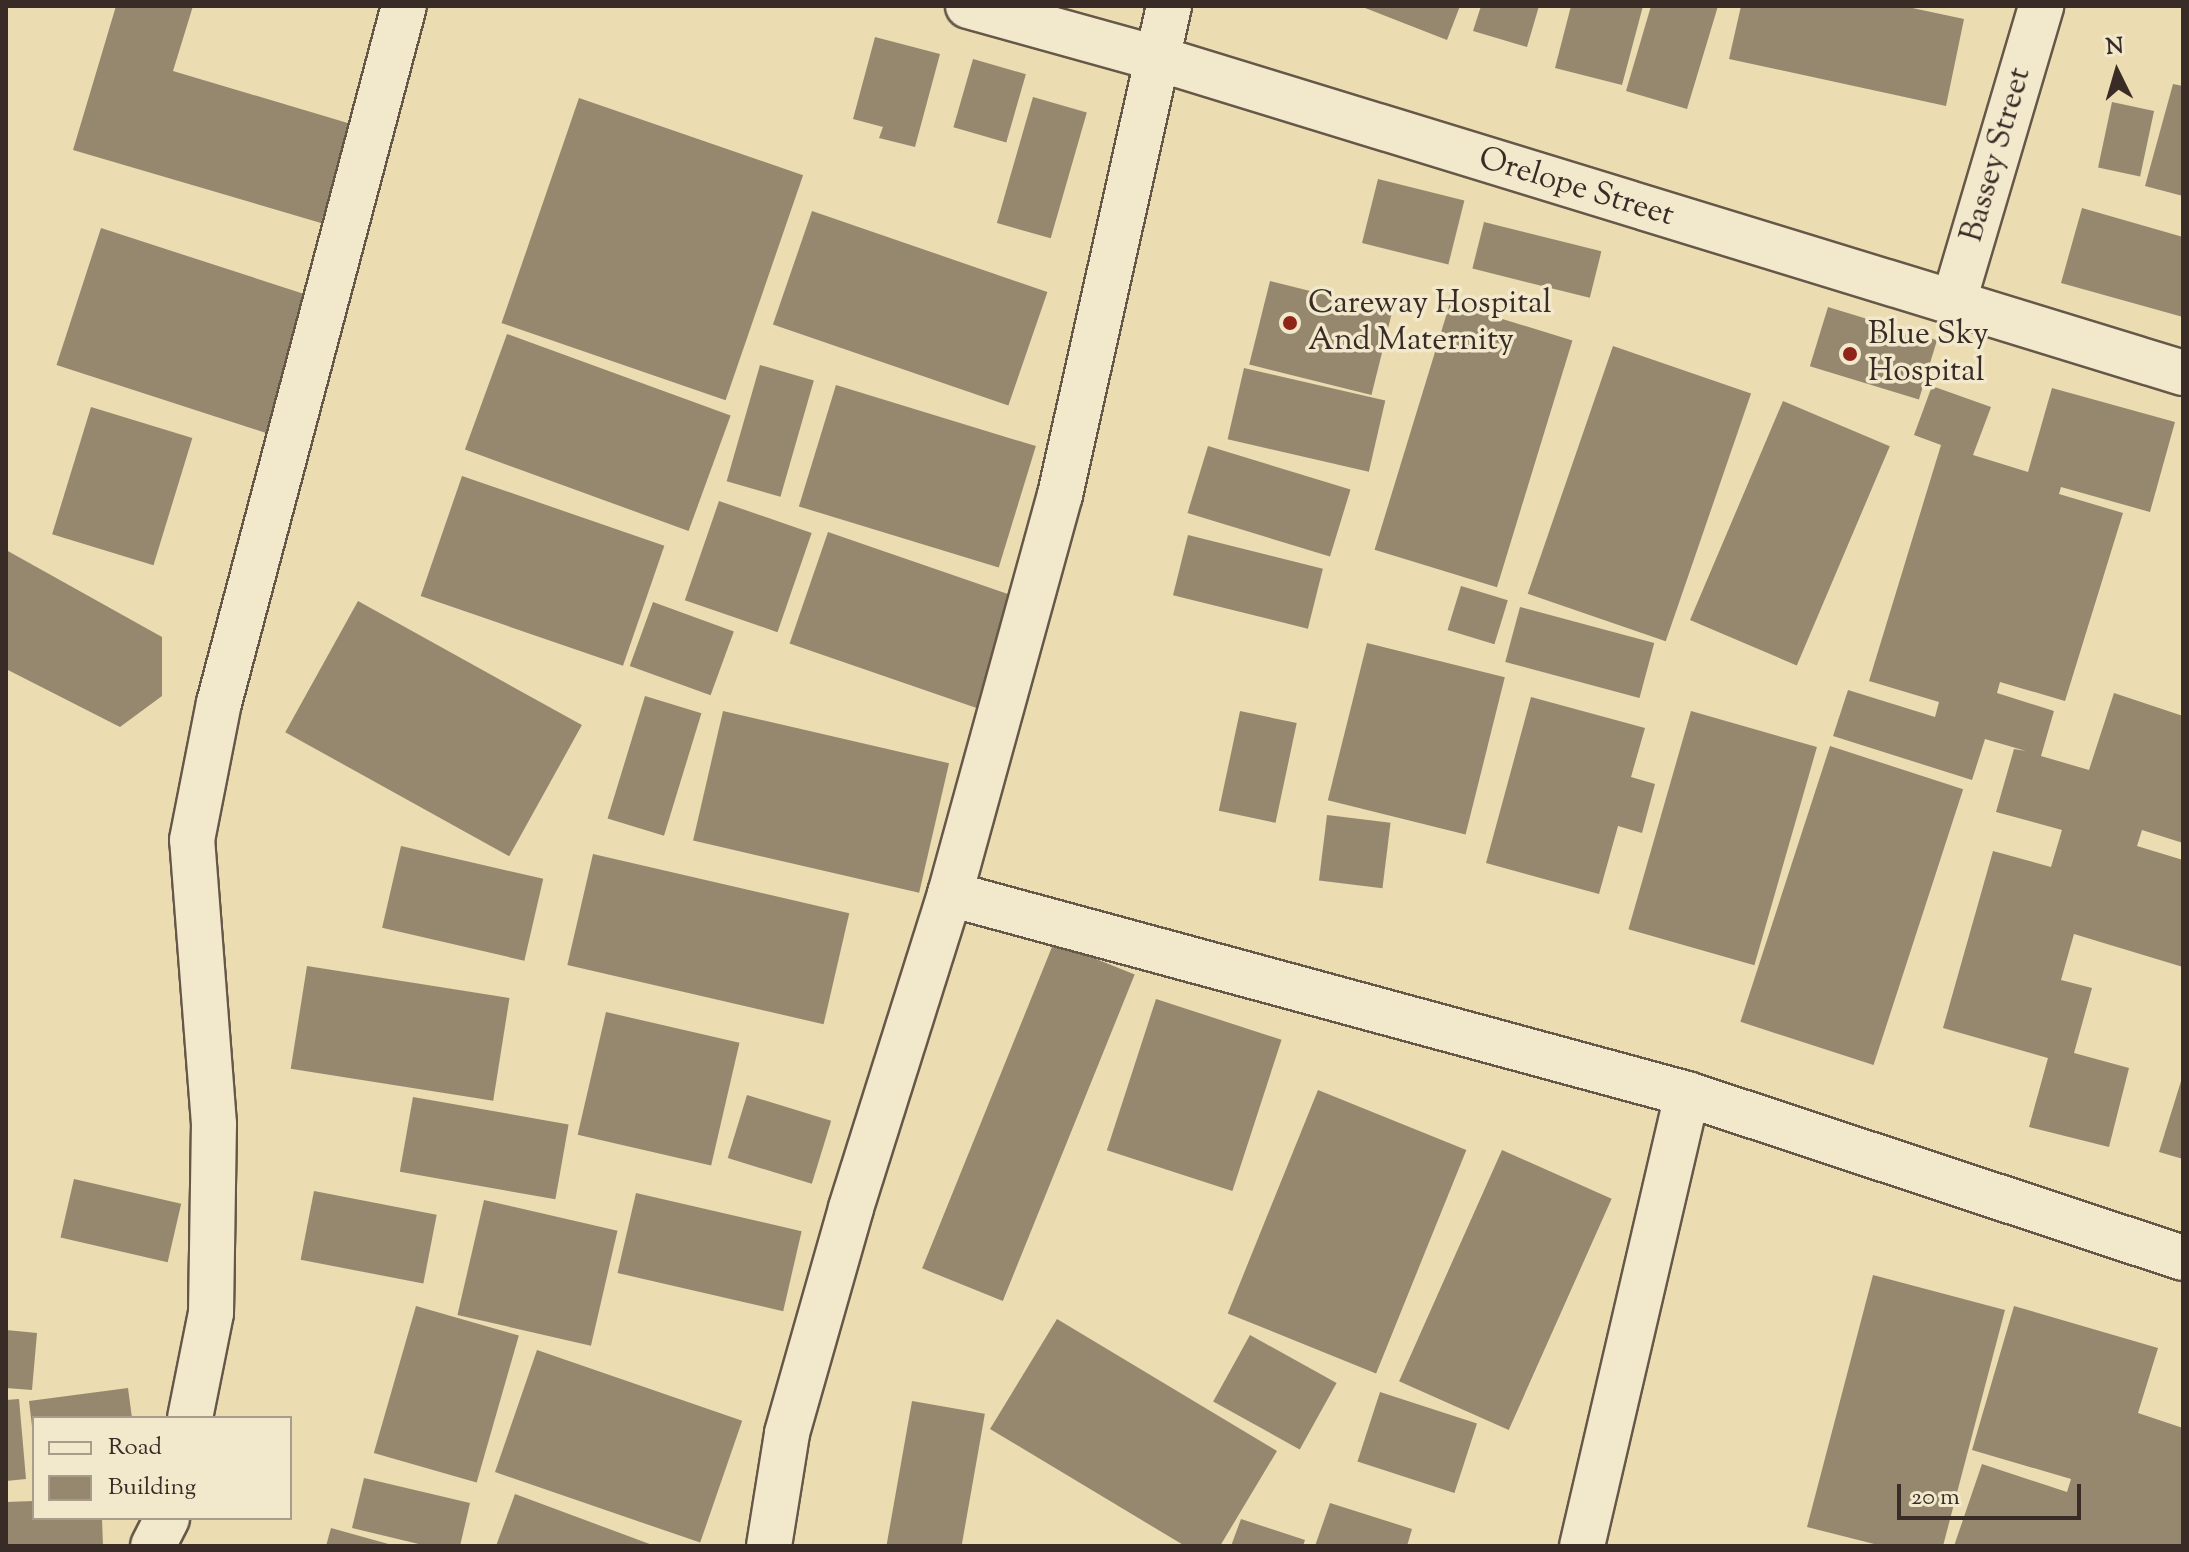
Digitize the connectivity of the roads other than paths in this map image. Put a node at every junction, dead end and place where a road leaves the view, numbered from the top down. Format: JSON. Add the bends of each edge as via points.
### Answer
{"nodes":[{"id":1,"x":404,"y":6,"type":"edge"},
{"id":2,"x":968,"y":6,"type":"edge"},
{"id":3,"x":1169,"y":6,"type":"edge"},
{"id":4,"x":2041,"y":6,"type":"edge"},
{"id":5,"x":1156,"y":58,"type":"junction"},
{"id":6,"x":1953,"y":304,"type":"junction"},
{"id":7,"x":2183,"y":373,"type":"edge"},
{"id":8,"x":950,"y":894,"type":"junction"},
{"id":9,"x":1687,"y":1094,"type":"junction"},
{"id":10,"x":2183,"y":1258,"type":"edge"},
{"id":11,"x":190,"y":1416,"type":"edge"},
{"id":12,"x":166,"y":1520,"type":"edge"},
{"id":13,"x":153,"y":1546,"type":"edge"},
{"id":14,"x":769,"y":1546,"type":"edge"},
{"id":15,"x":1582,"y":1546,"type":"edge"}],
"edges":[{"from":1,"to":11,"type":"street","via":[[219,703],[192,840],[214,1124],[211,1313]]},
{"from":2,"to":5,"type":"street","name":"Orelope Street"},
{"from":3,"to":5,"type":"street"},
{"from":4,"to":6,"type":"street","name":"Bassey Street"},
{"from":5,"to":6,"type":"street","name":"Orelope Street"},
{"from":5,"to":8,"type":"street","via":[[1060,495]]},
{"from":6,"to":7,"type":"street","name":"Orelope Street"},
{"from":8,"to":9,"type":"street"},
{"from":8,"to":14,"type":"street","via":[[787,1433]]},
{"from":9,"to":10,"type":"street"},
{"from":9,"to":15,"type":"street"},
{"from":12,"to":13,"type":"street"}]}
